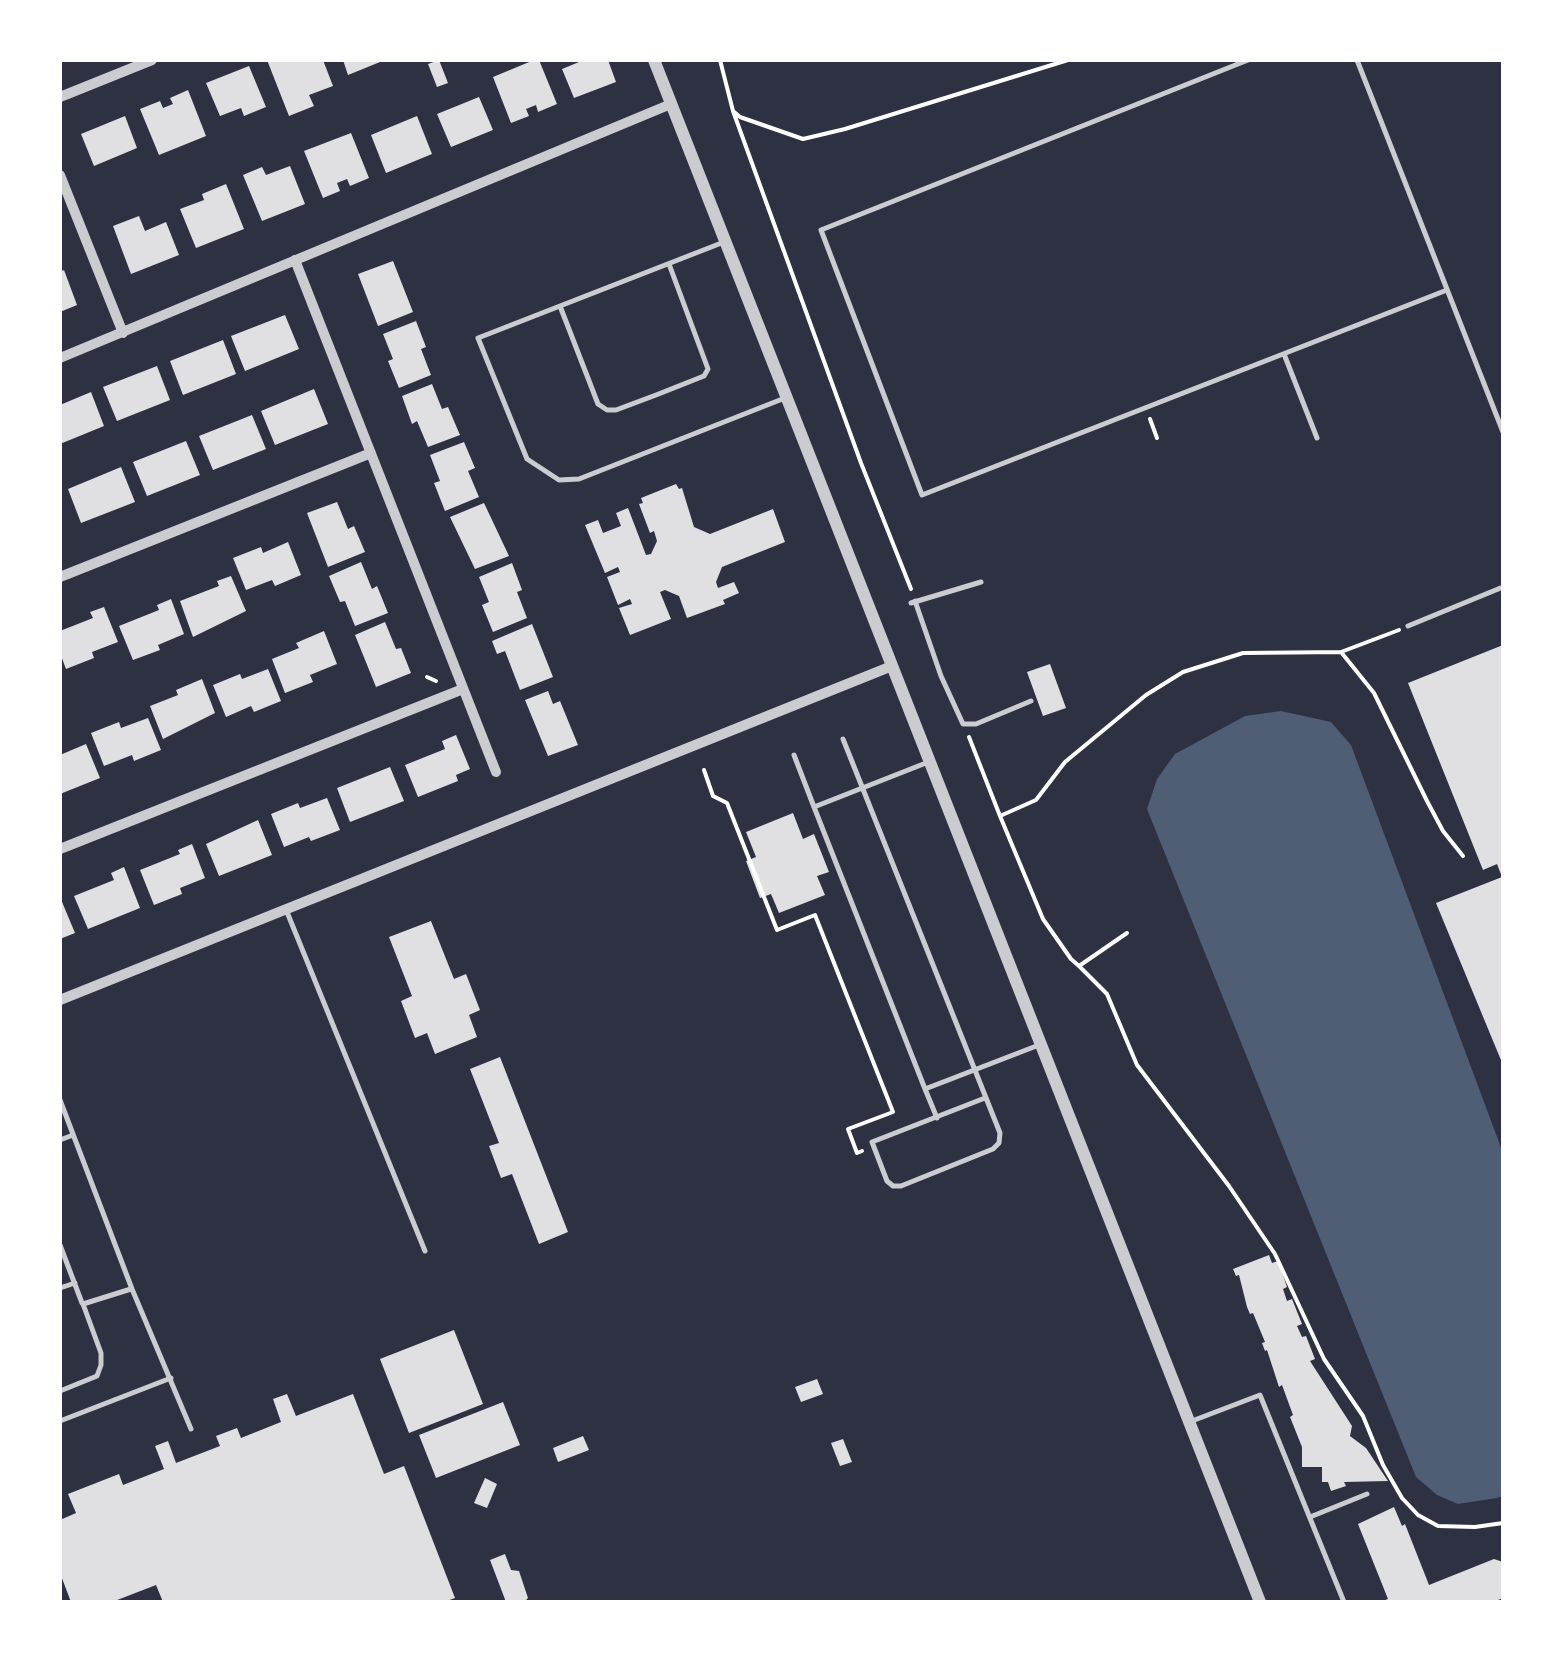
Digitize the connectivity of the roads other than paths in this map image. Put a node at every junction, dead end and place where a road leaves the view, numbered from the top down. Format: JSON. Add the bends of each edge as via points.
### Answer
{"nodes":[{"id":1,"x":152,"y":60,"type":"edge"},
{"id":2,"x":654,"y":60,"type":"edge"},
{"id":3,"x":1248,"y":60,"type":"edge"},
{"id":4,"x":1357,"y":60,"type":"edge"},
{"id":5,"x":60,"y":96,"type":"edge"},
{"id":6,"x":671,"y":104,"type":"junction"},
{"id":7,"x":60,"y":176,"type":"edge"},
{"id":8,"x":724,"y":242,"type":"junction"},
{"id":9,"x":296,"y":260,"type":"junction"},
{"id":10,"x":668,"y":264,"type":"junction"},
{"id":11,"x":1447,"y":290,"type":"junction"},
{"id":12,"x":560,"y":306,"type":"junction"},
{"id":13,"x":122,"y":333,"type":"junction"},
{"id":14,"x":1284,"y":354,"type":"junction"},
{"id":15,"x":60,"y":358,"type":"edge"},
{"id":16,"x":786,"y":398,"type":"junction"},
{"id":17,"x":1503,"y":432,"type":"edge"},
{"id":18,"x":1317,"y":438,"type":"dead end"},
{"id":19,"x":371,"y":453,"type":"junction"},
{"id":20,"x":60,"y":577,"type":"edge"},
{"id":21,"x":980,"y":582,"type":"dead end"},
{"id":22,"x":1503,"y":588,"type":"edge"},
{"id":23,"x":1408,"y":626,"type":"road end"},
{"id":24,"x":892,"y":666,"type":"junction"},
{"id":25,"x":462,"y":688,"type":"junction"},
{"id":26,"x":1031,"y":701,"type":"dead end"},
{"id":27,"x":843,"y":740,"type":"dead end"},
{"id":28,"x":794,"y":755,"type":"dead end"},
{"id":29,"x":929,"y":762,"type":"junction"},
{"id":30,"x":496,"y":772,"type":"dead end"},
{"id":31,"x":861,"y":788,"type":"junction"},
{"id":32,"x":814,"y":807,"type":"junction"},
{"id":33,"x":60,"y":849,"type":"edge"},
{"id":34,"x":286,"y":909,"type":"junction"},
{"id":35,"x":60,"y":1000,"type":"edge"},
{"id":36,"x":1040,"y":1044,"type":"junction"},
{"id":37,"x":973,"y":1070,"type":"junction"},
{"id":38,"x":926,"y":1088,"type":"junction"},
{"id":39,"x":986,"y":1098,"type":"junction"},
{"id":40,"x":60,"y":1100,"type":"edge"},
{"id":41,"x":937,"y":1118,"type":"junction"},
{"id":42,"x":73,"y":1135,"type":"junction"},
{"id":43,"x":60,"y":1140,"type":"edge"},
{"id":44,"x":60,"y":1245,"type":"edge"},
{"id":45,"x":425,"y":1250,"type":"dead end"},
{"id":46,"x":75,"y":1282,"type":"junction"},
{"id":47,"x":60,"y":1288,"type":"edge"},
{"id":48,"x":132,"y":1289,"type":"junction"},
{"id":49,"x":83,"y":1304,"type":"junction"},
{"id":50,"x":170,"y":1378,"type":"junction"},
{"id":51,"x":60,"y":1391,"type":"edge"},
{"id":52,"x":60,"y":1421,"type":"edge"},
{"id":53,"x":1188,"y":1422,"type":"junction"},
{"id":54,"x":191,"y":1429,"type":"dead end"},
{"id":55,"x":1367,"y":1494,"type":"dead end"},
{"id":56,"x":1310,"y":1517,"type":"junction"},
{"id":57,"x":1260,"y":1602,"type":"edge"},
{"id":58,"x":1344,"y":1602,"type":"edge"}],
"edges":[{"from":1,"to":5,"type":"street"},
{"from":2,"to":6,"type":"street"},
{"from":3,"to":14,"type":"lane","via":[[821,230],[922,495]]},
{"from":4,"to":11,"type":"lane"},
{"from":6,"to":8,"type":"street"},
{"from":6,"to":9,"type":"street"},
{"from":7,"to":13,"type":"street"},
{"from":8,"to":10,"type":"lane"},
{"from":8,"to":16,"type":"street"},
{"from":9,"to":13,"type":"street"},
{"from":9,"to":19,"type":"street"},
{"from":10,"to":12,"type":"lane"},
{"from":10,"to":12,"type":"lane","via":[[708,369],[656,395],[616,410],[598,404]]},
{"from":11,"to":14,"type":"lane"},
{"from":11,"to":17,"type":"lane"},
{"from":12,"to":16,"type":"lane","via":[[478,338],[527,459],[559,480],[578,480]]},
{"from":13,"to":15,"type":"street"},
{"from":14,"to":18,"type":"lane"},
{"from":16,"to":24,"type":"street"},
{"from":19,"to":20,"type":"street"},
{"from":19,"to":25,"type":"street"},
{"from":21,"to":26,"type":"lane","via":[[913,599],[941,676],[964,724]]},
{"from":22,"to":23,"type":"lane"},
{"from":24,"to":29,"type":"street"},
{"from":24,"to":34,"type":"street"},
{"from":25,"to":30,"type":"street"},
{"from":25,"to":33,"type":"street"},
{"from":27,"to":31,"type":"lane"},
{"from":28,"to":32,"type":"lane"},
{"from":29,"to":31,"type":"lane"},
{"from":29,"to":36,"type":"street"},
{"from":31,"to":32,"type":"lane"},
{"from":31,"to":37,"type":"lane"},
{"from":32,"to":38,"type":"lane"},
{"from":34,"to":35,"type":"street"},
{"from":34,"to":45,"type":"lane"},
{"from":36,"to":37,"type":"lane"},
{"from":36,"to":53,"type":"street"},
{"from":37,"to":38,"type":"lane"},
{"from":37,"to":39,"type":"lane"},
{"from":38,"to":41,"type":"lane"},
{"from":39,"to":41,"type":"lane"},
{"from":39,"to":41,"type":"lane","via":[[1000,1133],[994,1149],[893,1186],[872,1142]]},
{"from":40,"to":42,"type":"lane"},
{"from":42,"to":43,"type":"lane"},
{"from":42,"to":48,"type":"lane"},
{"from":44,"to":46,"type":"lane"},
{"from":46,"to":47,"type":"lane"},
{"from":46,"to":49,"type":"lane"},
{"from":48,"to":49,"type":"lane"},
{"from":48,"to":50,"type":"lane"},
{"from":49,"to":51,"type":"lane","via":[[101,1365],[97,1376]]},
{"from":50,"to":52,"type":"lane"},
{"from":50,"to":54,"type":"lane"},
{"from":53,"to":56,"type":"lane","via":[[1260,1395]]},
{"from":53,"to":57,"type":"street"},
{"from":55,"to":56,"type":"lane"},
{"from":56,"to":58,"type":"lane"}]}
